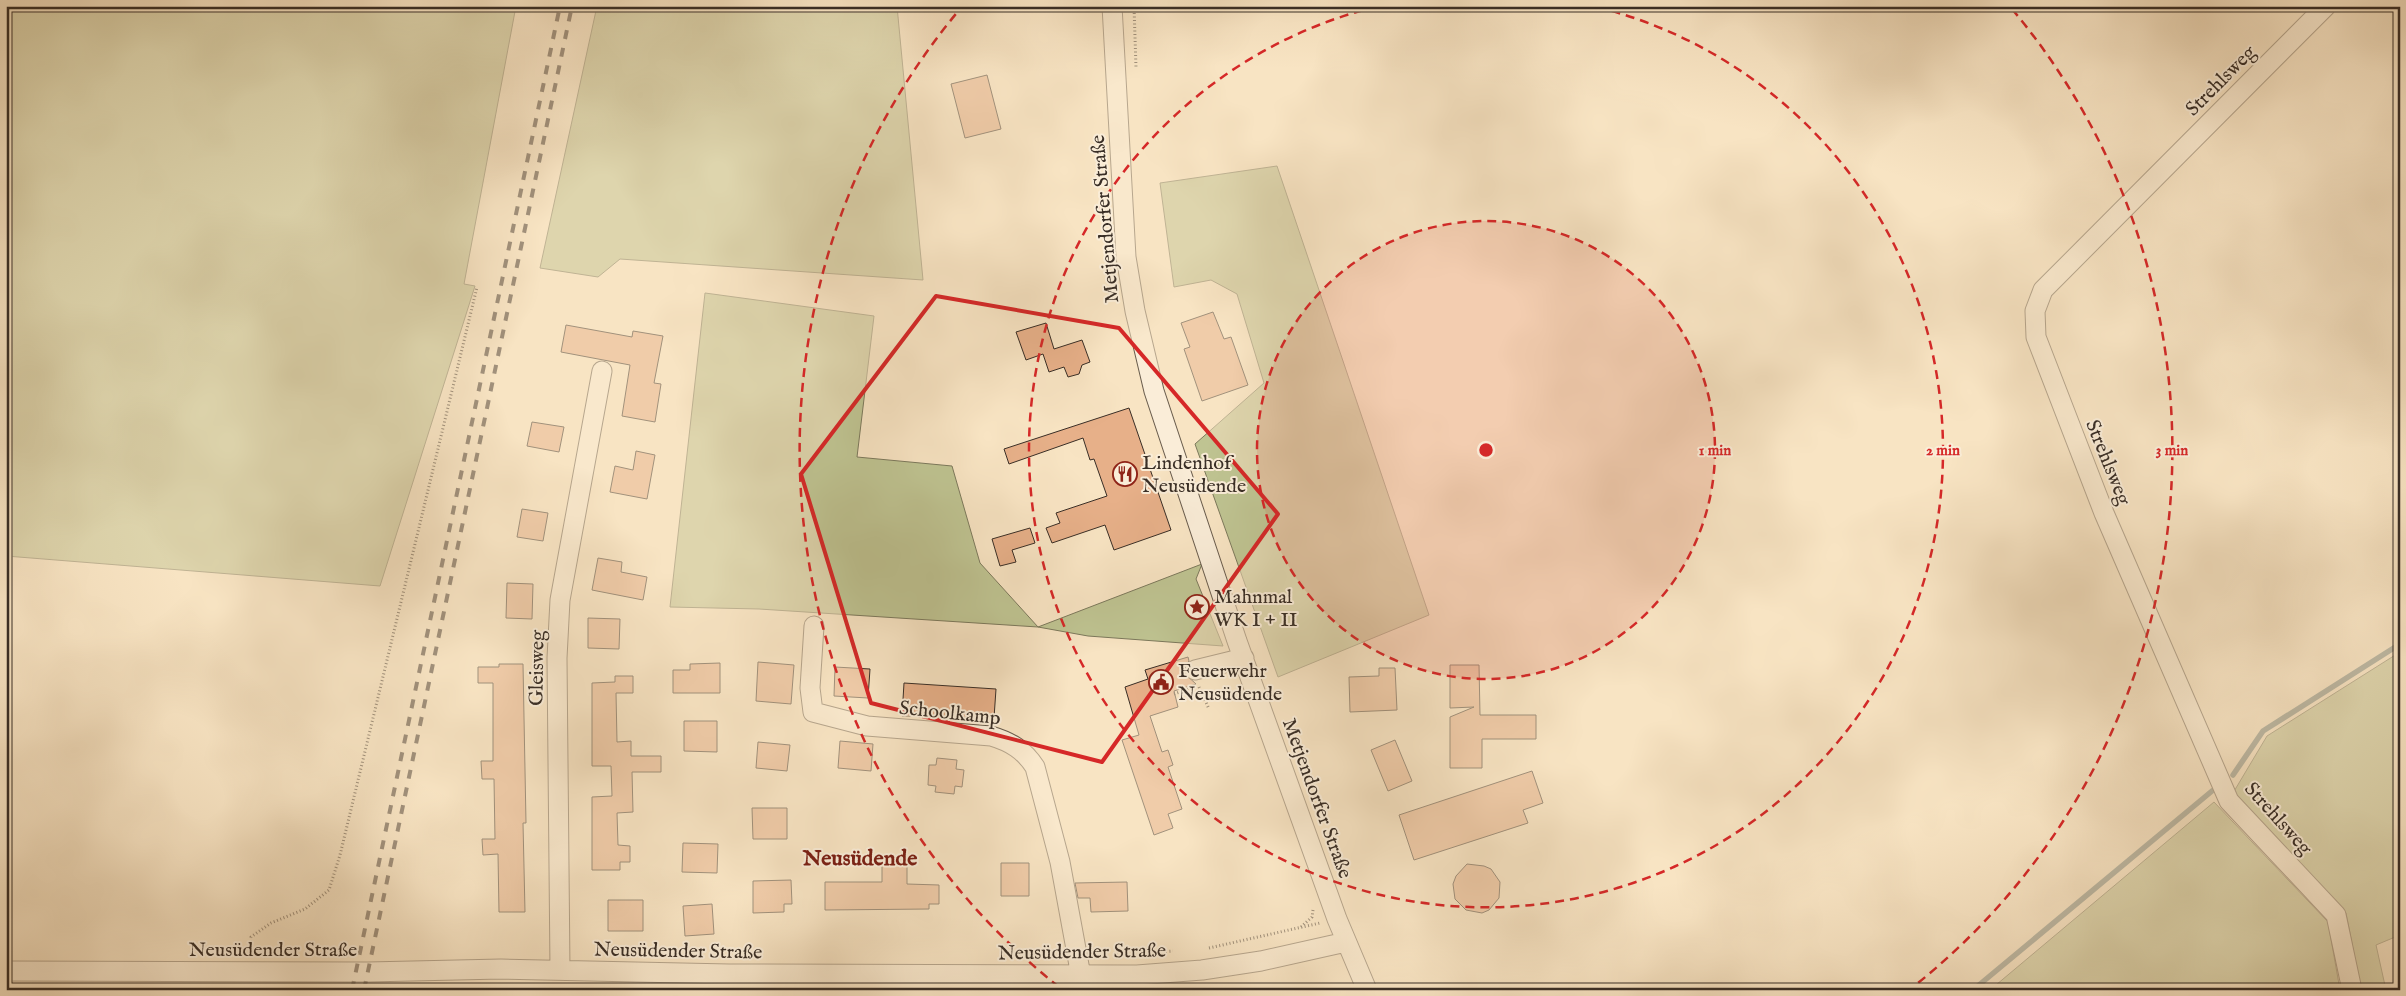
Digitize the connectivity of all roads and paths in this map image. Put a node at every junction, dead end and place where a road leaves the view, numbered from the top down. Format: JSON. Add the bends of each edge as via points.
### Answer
{"nodes":[{"id":1,"x":1112,"y":6,"type":"edge"},
{"id":2,"x":1134,"y":6,"type":"edge"},
{"id":3,"x":2326,"y":6,"type":"edge"},
{"id":4,"x":1136,"y":75,"type":"dead end"},
{"id":5,"x":476,"y":287,"type":"dead end"},
{"id":6,"x":602,"y":371,"type":"dead end"},
{"id":7,"x":814,"y":626,"type":"dead end"},
{"id":8,"x":1244,"y":658,"type":"junction"},
{"id":9,"x":1197,"y":678,"type":"joint"},
{"id":10,"x":1174,"y":694,"type":"dead end"},
{"id":11,"x":1337,"y":919,"type":"junction"},
{"id":12,"x":1346,"y":942,"type":"junction"},
{"id":13,"x":1201,"y":950,"type":"dead end"},
{"id":14,"x":1182,"y":951,"type":"dead end"},
{"id":15,"x":1079,"y":956,"type":"junction"},
{"id":16,"x":560,"y":970,"type":"junction"},
{"id":17,"x":6,"y":971,"type":"edge"},
{"id":18,"x":249,"y":971,"type":"junction"},
{"id":19,"x":1081,"y":976,"type":"junction"},
{"id":20,"x":1367,"y":990,"type":"edge"},
{"id":21,"x":2352,"y":990,"type":"edge"}],
"edges":[{"from":1,"to":8,"type":"street","name":"Metjendorfer Straße","via":[[1122,210],[1135,312],[1154,391]]},
{"from":2,"to":4,"type":"path"},
{"from":3,"to":21,"type":"street","name":"Strehlsweg","via":[[2043,290],[2035,311],[2036,337],[2104,513],[2229,801],[2336,915]]},
{"from":5,"to":18,"type":"path","via":[[345,836],[329,890],[304,909],[270,923],[251,937]]},
{"from":6,"to":16,"type":"street","name":"Gleisweg","via":[[560,600],[557,668]]},
{"from":7,"to":15,"type":"street","name":"Schoolkamp","via":[[810,688],[813,712],[867,726],[991,736],[1006,740],[1028,757],[1035,767],[1060,862]]},
{"from":8,"to":9,"type":"street"},
{"from":8,"to":11,"type":"street","name":"Metjendorfer Straße"},
{"from":9,"to":10,"type":"path"},
{"from":11,"to":12,"type":"street","name":"Metjendorfer Straße"},
{"from":11,"to":13,"type":"path"},
{"from":12,"to":19,"type":"street","name":"Neusüdender Straße","via":[[1202,970],[1137,976]]},
{"from":12,"to":20,"type":"street","name":"Metjendorfer Straße"},
{"from":14,"to":15,"type":"path"},
{"from":15,"to":19,"type":"street","name":"Schoolkamp"},
{"from":16,"to":18,"type":"street","name":"Neusüdender Straße"},
{"from":16,"to":19,"type":"street","name":"Neusüdender Straße"},
{"from":17,"to":18,"type":"street","name":"Neusüdender Straße"}]}
